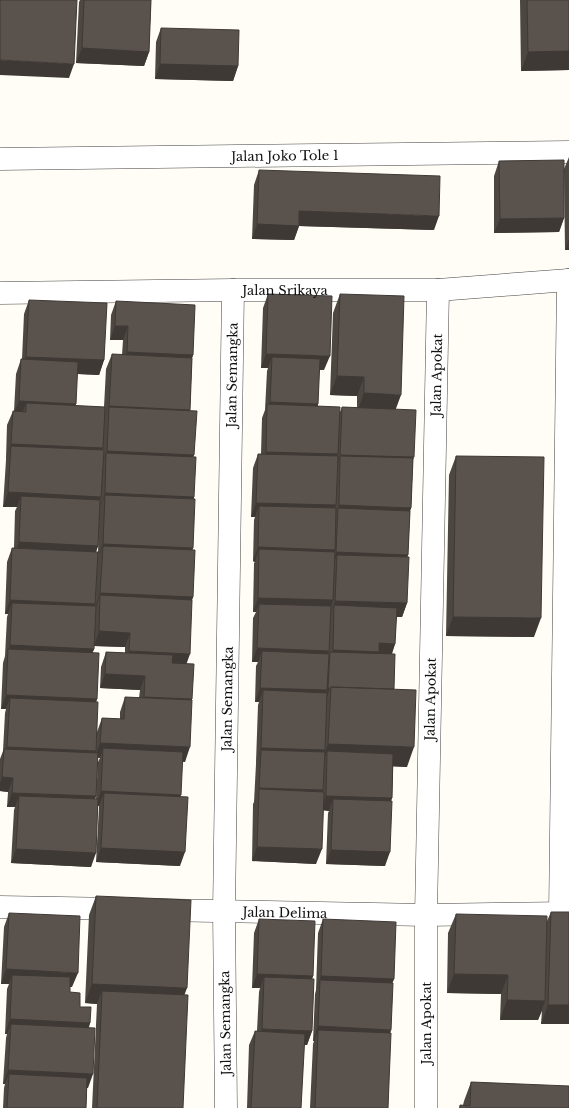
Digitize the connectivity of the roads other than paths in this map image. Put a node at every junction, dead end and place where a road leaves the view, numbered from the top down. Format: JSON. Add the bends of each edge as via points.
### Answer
{"nodes":[{"id":1,"x":569,"y":152,"type":"edge"},
{"id":2,"x":0,"y":159,"type":"edge"},
{"id":3,"x":568,"y":280,"type":"edge"},
{"id":4,"x":233,"y":290,"type":"junction"},
{"id":5,"x":438,"y":290,"type":"junction"},
{"id":6,"x":0,"y":293,"type":"edge"},
{"id":7,"x":0,"y":907,"type":"edge"},
{"id":8,"x":224,"y":911,"type":"junction"},
{"id":9,"x":565,"y":913,"type":"edge"},
{"id":10,"x":426,"y":915,"type":"junction"},
{"id":11,"x":226,"y":1108,"type":"edge"},
{"id":12,"x":426,"y":1108,"type":"edge"}],
"edges":[{"from":1,"to":2,"type":"street","name":"Jalan Joko Tole 1"},
{"from":3,"to":5,"type":"street","name":"Jalan Srikaya"},
{"from":3,"to":9,"type":"street"},
{"from":4,"to":5,"type":"street","name":"Jalan Srikaya"},
{"from":4,"to":6,"type":"street","name":"Jalan Srikaya"},
{"from":4,"to":8,"type":"street","name":"Jalan Semangka"},
{"from":5,"to":10,"type":"street","name":"Jalan Apokat"},
{"from":7,"to":8,"type":"street","name":"Jalan Delima"},
{"from":8,"to":10,"type":"street","name":"Jalan Delima"},
{"from":8,"to":11,"type":"street","name":"Jalan Semangka"},
{"from":9,"to":10,"type":"street","name":"Jalan Delima"},
{"from":10,"to":12,"type":"street","name":"Jalan Apokat"}]}
